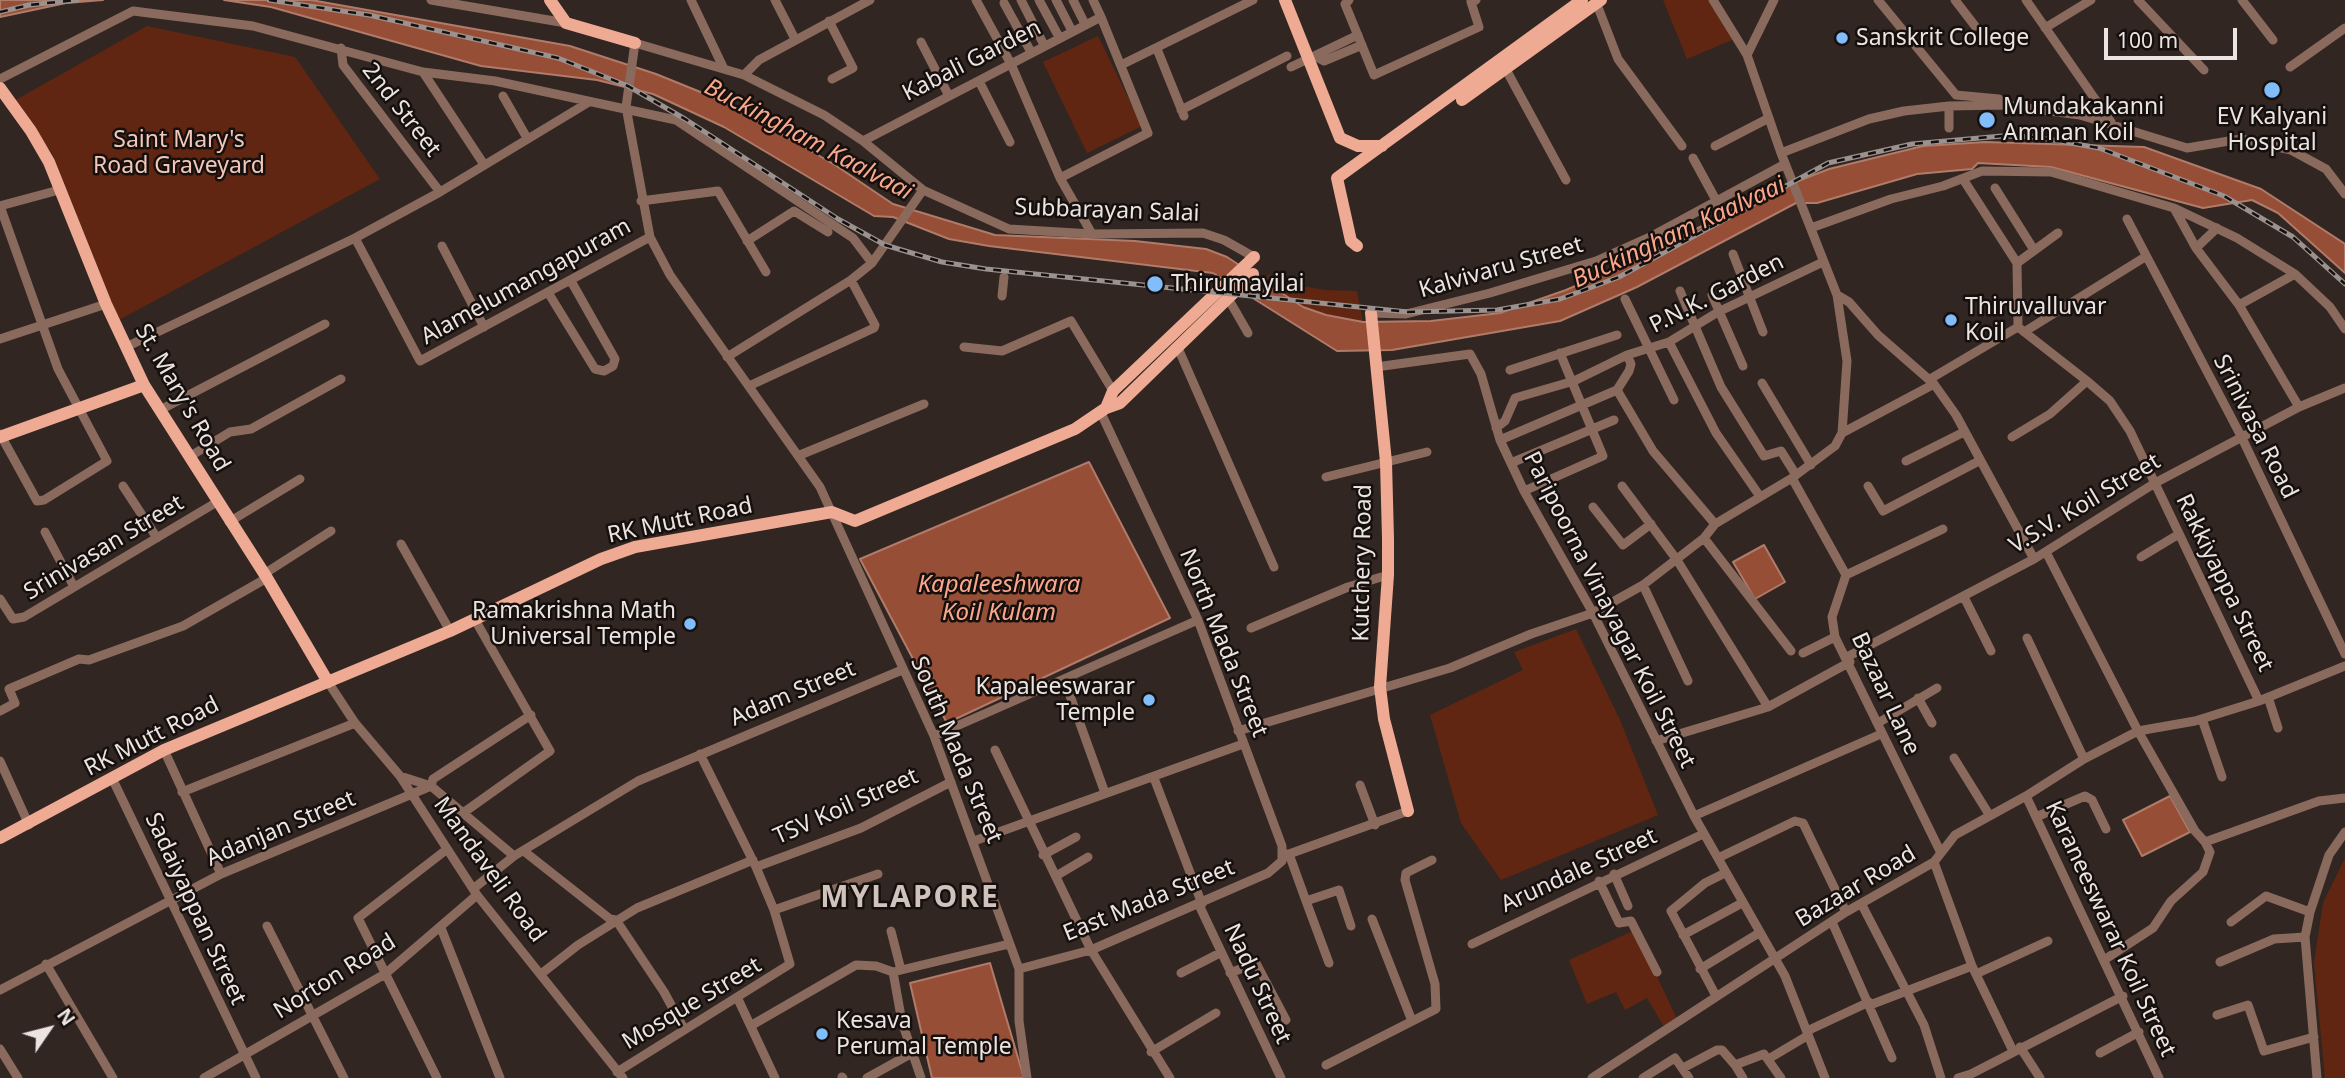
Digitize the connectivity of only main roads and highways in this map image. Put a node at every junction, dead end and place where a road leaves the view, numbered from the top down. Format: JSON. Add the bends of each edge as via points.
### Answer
{"nodes":[{"id":1,"x":550,"y":0,"type":"edge"},
{"id":2,"x":1285,"y":0,"type":"edge"},
{"id":3,"x":1582,"y":0,"type":"edge"},
{"id":4,"x":1599,"y":1,"type":"edge"},
{"id":5,"x":635,"y":43,"type":"road end"},
{"id":6,"x":1503,"y":64,"type":"junction"},
{"id":7,"x":0,"y":88,"type":"edge"},
{"id":8,"x":1462,"y":100,"type":"dead end"},
{"id":9,"x":1382,"y":146,"type":"junction"},
{"id":10,"x":1357,"y":246,"type":"dead end"},
{"id":11,"x":1254,"y":257,"type":"road end"},
{"id":12,"x":1249,"y":271,"type":"junction"},
{"id":13,"x":1372,"y":317,"type":"road end"},
{"id":14,"x":144,"y":385,"type":"junction"},
{"id":15,"x":1104,"y":411,"type":"junction"},
{"id":16,"x":0,"y":436,"type":"edge"},
{"id":17,"x":328,"y":682,"type":"junction"},
{"id":18,"x":1408,"y":811,"type":"road end"},
{"id":19,"x":0,"y":838,"type":"edge"}],
"edges":[{"from":1,"to":5,"type":"main road","via":[[566,23]]},
{"from":2,"to":9,"type":"main road","via":[[1313,58],[1340,138],[1358,146]]},
{"from":3,"to":6,"type":"main road"},
{"from":4,"to":6,"type":"main road"},
{"from":6,"to":8,"type":"main road"},
{"from":6,"to":9,"type":"main road"},
{"from":7,"to":14,"type":"main road","name":"St. Mary's Road","via":[[49,162]]},
{"from":9,"to":10,"type":"main road","via":[[1337,178],[1351,241]]},
{"from":11,"to":12,"type":"main road"},
{"from":12,"to":15,"type":"main road","name":"RK Mutt Road","via":[[1231,299],[1120,403]]},
{"from":12,"to":15,"type":"main road","via":[[1213,298],[1113,391]]},
{"from":13,"to":18,"type":"main road","name":"Kutchery Road","via":[[1386,462],[1388,575],[1380,687]]},
{"from":14,"to":16,"type":"main road"},
{"from":14,"to":17,"type":"main road","name":"St. Mary's Road"},
{"from":15,"to":17,"type":"main road","name":"RK Mutt Road","via":[[1075,429],[855,521],[832,512],[635,547]]},
{"from":17,"to":19,"type":"main road","name":"RK Mutt Road","via":[[164,750]]}]}
